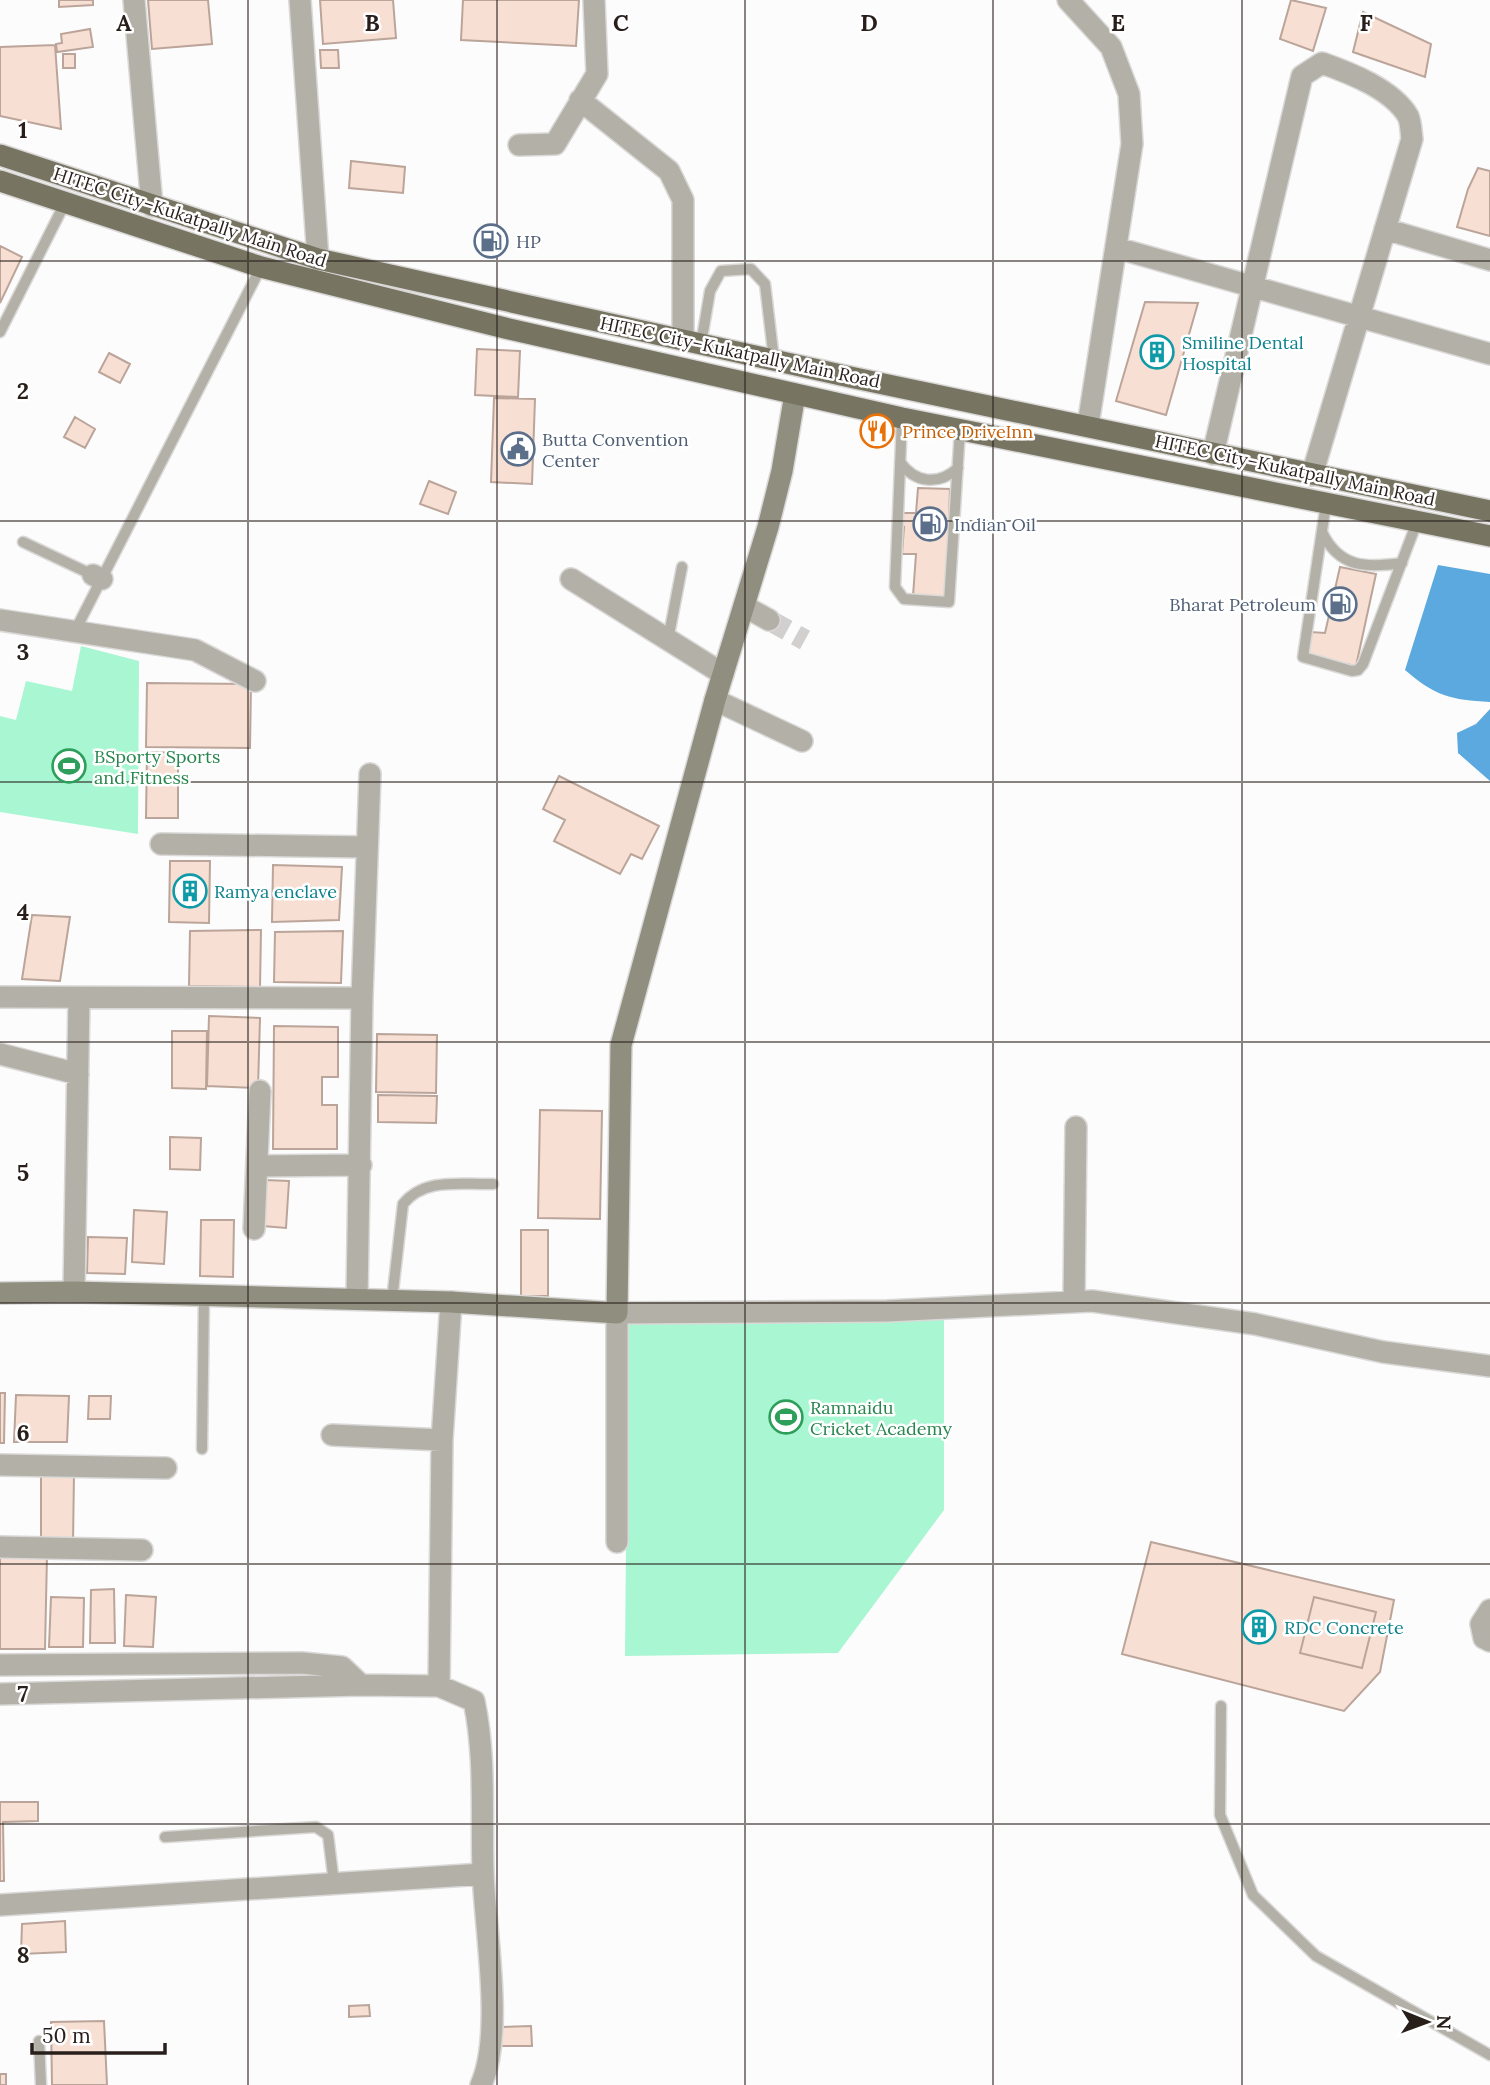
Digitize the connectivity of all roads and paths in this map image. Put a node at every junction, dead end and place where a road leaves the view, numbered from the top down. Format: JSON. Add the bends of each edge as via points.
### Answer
{"nodes":[{"id":1,"x":134,"y":0,"type":"edge"},
{"id":2,"x":300,"y":0,"type":"edge"},
{"id":3,"x":594,"y":0,"type":"edge"},
{"id":4,"x":1069,"y":0,"type":"edge"},
{"id":5,"x":580,"y":100,"type":"junction"},
{"id":6,"x":519,"y":145,"type":"dead end"},
{"id":7,"x":0,"y":155,"type":"edge"},
{"id":8,"x":0,"y":181,"type":"edge"},
{"id":9,"x":66,"y":201,"type":"junction"},
{"id":10,"x":152,"y":206,"type":"junction"},
{"id":11,"x":1385,"y":229,"type":"junction"},
{"id":12,"x":1117,"y":248,"type":"junction"},
{"id":13,"x":317,"y":259,"type":"junction"},
{"id":14,"x":1490,"y":260,"type":"edge"},
{"id":15,"x":261,"y":267,"type":"junction"},
{"id":16,"x":1252,"y":288,"type":"junction"},
{"id":17,"x":1360,"y":317,"type":"junction"},
{"id":18,"x":0,"y":332,"type":"edge"},
{"id":19,"x":692,"y":342,"type":"junction"},
{"id":20,"x":1490,"y":354,"type":"edge"},
{"id":21,"x":774,"y":360,"type":"junction"},
{"id":22,"x":794,"y":394,"type":"junction"},
{"id":23,"x":902,"y":418,"type":"junction"},
{"id":24,"x":1088,"y":425,"type":"junction"},
{"id":25,"x":960,"y":430,"type":"junction"},
{"id":26,"x":1213,"y":454,"type":"junction"},
{"id":27,"x":900,"y":462,"type":"junction"},
{"id":28,"x":958,"y":468,"type":"junction"},
{"id":29,"x":1312,"y":474,"type":"junction"},
{"id":30,"x":1326,"y":504,"type":"junction"},
{"id":31,"x":1490,"y":511,"type":"edge"},
{"id":32,"x":1417,"y":522,"type":"junction"},
{"id":33,"x":1322,"y":532,"type":"junction"},
{"id":34,"x":1490,"y":536,"type":"edge"},
{"id":35,"x":23,"y":542,"type":"dead end"},
{"id":36,"x":1402,"y":563,"type":"junction"},
{"id":37,"x":681,"y":568,"type":"dead end"},
{"id":38,"x":97,"y":577,"type":"junction"},
{"id":39,"x":571,"y":579,"type":"dead end"},
{"id":40,"x":744,"y":606,"type":"junction"},
{"id":41,"x":0,"y":620,"type":"edge"},
{"id":42,"x":769,"y":620,"type":"tunnel mouth"},
{"id":43,"x":76,"y":629,"type":"junction"},
{"id":44,"x":668,"y":640,"type":"junction"},
{"id":45,"x":723,"y":674,"type":"junction"},
{"id":46,"x":254,"y":681,"type":"dead end"},
{"id":47,"x":715,"y":700,"type":"junction"},
{"id":48,"x":802,"y":741,"type":"dead end"},
{"id":49,"x":370,"y":774,"type":"dead end"},
{"id":50,"x":161,"y":844,"type":"dead end"},
{"id":51,"x":366,"y":847,"type":"junction"},
{"id":52,"x":0,"y":997,"type":"edge"},
{"id":53,"x":362,"y":998,"type":"junction"},
{"id":54,"x":79,"y":999,"type":"junction"},
{"id":55,"x":0,"y":1054,"type":"edge"},
{"id":56,"x":78,"y":1074,"type":"junction"},
{"id":57,"x":260,"y":1091,"type":"dead end"},
{"id":58,"x":1076,"y":1127,"type":"dead end"},
{"id":59,"x":361,"y":1165,"type":"junction"},
{"id":60,"x":257,"y":1166,"type":"junction"},
{"id":61,"x":493,"y":1184,"type":"dead end"},
{"id":62,"x":254,"y":1229,"type":"dead end"},
{"id":63,"x":74,"y":1292,"type":"junction"},
{"id":64,"x":0,"y":1293,"type":"edge"},
{"id":65,"x":204,"y":1297,"type":"junction"},
{"id":66,"x":357,"y":1299,"type":"junction"},
{"id":67,"x":391,"y":1300,"type":"junction"},
{"id":68,"x":451,"y":1302,"type":"junction"},
{"id":69,"x":1074,"y":1302,"type":"junction"},
{"id":70,"x":617,"y":1313,"type":"junction"},
{"id":71,"x":1490,"y":1366,"type":"edge"},
{"id":72,"x":331,"y":1435,"type":"dead end"},
{"id":73,"x":442,"y":1440,"type":"junction"},
{"id":74,"x":202,"y":1449,"type":"dead end"},
{"id":75,"x":0,"y":1465,"type":"edge"},
{"id":76,"x":166,"y":1468,"type":"dead end"},
{"id":77,"x":617,"y":1542,"type":"dead end"},
{"id":78,"x":0,"y":1547,"type":"edge"},
{"id":79,"x":142,"y":1550,"type":"dead end"},
{"id":80,"x":1490,"y":1610,"type":"edge"},
{"id":81,"x":1490,"y":1641,"type":"edge"},
{"id":82,"x":0,"y":1665,"type":"edge"},
{"id":83,"x":361,"y":1685,"type":"junction"},
{"id":84,"x":439,"y":1686,"type":"junction"},
{"id":85,"x":0,"y":1694,"type":"edge"},
{"id":86,"x":1221,"y":1706,"type":"dead end"},
{"id":87,"x":165,"y":1837,"type":"dead end"},
{"id":88,"x":483,"y":1874,"type":"junction"},
{"id":89,"x":334,"y":1883,"type":"junction"},
{"id":90,"x":0,"y":1905,"type":"edge"},
{"id":91,"x":39,"y":2041,"type":"dead end"},
{"id":92,"x":1490,"y":2055,"type":"edge"},
{"id":93,"x":41,"y":2085,"type":"edge"},
{"id":94,"x":481,"y":2085,"type":"edge"}],
"edges":[{"from":1,"to":10,"type":"street"},
{"from":2,"to":13,"type":"street"},
{"from":3,"to":5,"type":"street","via":[[597,74]]},
{"from":4,"to":12,"type":"street","via":[[1111,47],[1129,94],[1132,144]]},
{"from":5,"to":6,"type":"street","via":[[555,144]]},
{"from":5,"to":19,"type":"street","via":[[669,171],[683,200]]},
{"from":7,"to":10,"type":"main road","name":"HITEC City–Kukatpally Main Road"},
{"from":8,"to":9,"type":"main road","name":"HITEC City–Kukatpally Main Road"},
{"from":9,"to":15,"type":"main road","name":"HITEC City–Kukatpally Main Road"},
{"from":9,"to":18,"type":"lane"},
{"from":10,"to":13,"type":"main road","name":"HITEC City–Kukatpally Main Road"},
{"from":11,"to":14,"type":"street"},
{"from":11,"to":16,"type":"street","via":[[1412,139],[1409,118],[1396,102],[1353,74],[1322,63],[1302,76]]},
{"from":11,"to":17,"type":"street"},
{"from":12,"to":16,"type":"street"},
{"from":12,"to":24,"type":"street"},
{"from":13,"to":19,"type":"main road","name":"HITEC City–Kukatpally Main Road"},
{"from":15,"to":22,"type":"main road","name":"HITEC City–Kukatpally Main Road"},
{"from":15,"to":38,"type":"lane"},
{"from":16,"to":17,"type":"street"},
{"from":16,"to":26,"type":"street"},
{"from":17,"to":20,"type":"street"},
{"from":17,"to":29,"type":"street"},
{"from":19,"to":21,"type":"main road","name":"HITEC City–Kukatpally Main Road"},
{"from":19,"to":21,"type":"lane","via":[[721,271],[751,269],[765,284]]},
{"from":21,"to":24,"type":"main road","name":"HITEC City–Kukatpally Main Road"},
{"from":22,"to":23,"type":"main road","name":"HITEC City–Kukatpally Main Road"},
{"from":22,"to":40,"type":"street","via":[[782,471]]},
{"from":23,"to":25,"type":"main road","name":"HITEC City–Kukatpally Main Road"},
{"from":23,"to":27,"type":"lane"},
{"from":24,"to":26,"type":"main road","name":"HITEC City–Kukatpally Main Road"},
{"from":25,"to":28,"type":"lane"},
{"from":25,"to":30,"type":"main road","name":"HITEC City–Kukatpally Main Road"},
{"from":26,"to":29,"type":"main road","name":"HITEC City–Kukatpally Main Road"},
{"from":27,"to":28,"type":"lane","via":[[909,475],[922,479],[949,476]]},
{"from":27,"to":28,"type":"lane","via":[[895,587],[904,599],[945,604],[951,596]]},
{"from":29,"to":31,"type":"main road","name":"HITEC City–Kukatpally Main Road"},
{"from":30,"to":32,"type":"main road","name":"HITEC City–Kukatpally Main Road"},
{"from":30,"to":33,"type":"lane"},
{"from":32,"to":34,"type":"main road","name":"HITEC City–Kukatpally Main Road"},
{"from":32,"to":36,"type":"lane"},
{"from":33,"to":36,"type":"lane","via":[[1330,550],[1345,561],[1378,566]]},
{"from":33,"to":36,"type":"lane","via":[[1305,659],[1358,670]]},
{"from":35,"to":38,"type":"lane"},
{"from":37,"to":44,"type":"lane"},
{"from":38,"to":43,"type":"lane"},
{"from":39,"to":44,"type":"street"},
{"from":40,"to":42,"type":"street"},
{"from":40,"to":45,"type":"street"},
{"from":41,"to":43,"type":"street"},
{"from":43,"to":46,"type":"street","via":[[195,650]]},
{"from":44,"to":45,"type":"street"},
{"from":45,"to":47,"type":"street"},
{"from":47,"to":48,"type":"street"},
{"from":47,"to":70,"type":"street","via":[[621,1045]]},
{"from":49,"to":51,"type":"street"},
{"from":50,"to":51,"type":"street"},
{"from":51,"to":53,"type":"street"},
{"from":52,"to":54,"type":"street"},
{"from":53,"to":54,"type":"street"},
{"from":53,"to":59,"type":"street"},
{"from":54,"to":56,"type":"street"},
{"from":55,"to":56,"type":"street"},
{"from":56,"to":63,"type":"street"},
{"from":57,"to":60,"type":"street"},
{"from":58,"to":69,"type":"street"},
{"from":59,"to":60,"type":"street"},
{"from":59,"to":66,"type":"street"},
{"from":60,"to":62,"type":"street"},
{"from":61,"to":67,"type":"lane","via":[[425,1186],[413,1192],[403,1204]]},
{"from":63,"to":64,"type":"street"},
{"from":63,"to":65,"type":"street"},
{"from":65,"to":66,"type":"street"},
{"from":65,"to":74,"type":"lane"},
{"from":66,"to":67,"type":"street"},
{"from":67,"to":68,"type":"street"},
{"from":68,"to":70,"type":"street"},
{"from":68,"to":73,"type":"street"},
{"from":69,"to":70,"type":"street","via":[[887,1311]]},
{"from":69,"to":71,"type":"street","via":[[1255,1324],[1383,1352]]},
{"from":70,"to":77,"type":"street"},
{"from":72,"to":73,"type":"street"},
{"from":73,"to":84,"type":"street"},
{"from":75,"to":76,"type":"street"},
{"from":78,"to":79,"type":"street"},
{"from":80,"to":81,"type":"street","via":[[1481,1624],[1484,1638]]},
{"from":82,"to":83,"type":"street","via":[[302,1663],[342,1667]]},
{"from":83,"to":84,"type":"street"},
{"from":83,"to":85,"type":"street"},
{"from":84,"to":88,"type":"street","via":[[474,1701],[482,1740]]},
{"from":86,"to":92,"type":"lane","via":[[1220,1815],[1253,1895],[1316,1956]]},
{"from":87,"to":89,"type":"lane","via":[[316,1827],[328,1835]]},
{"from":88,"to":89,"type":"street"},
{"from":88,"to":94,"type":"street","via":[[492,2024],[488,2069]]},
{"from":89,"to":90,"type":"street"},
{"from":91,"to":93,"type":"lane"}]}
